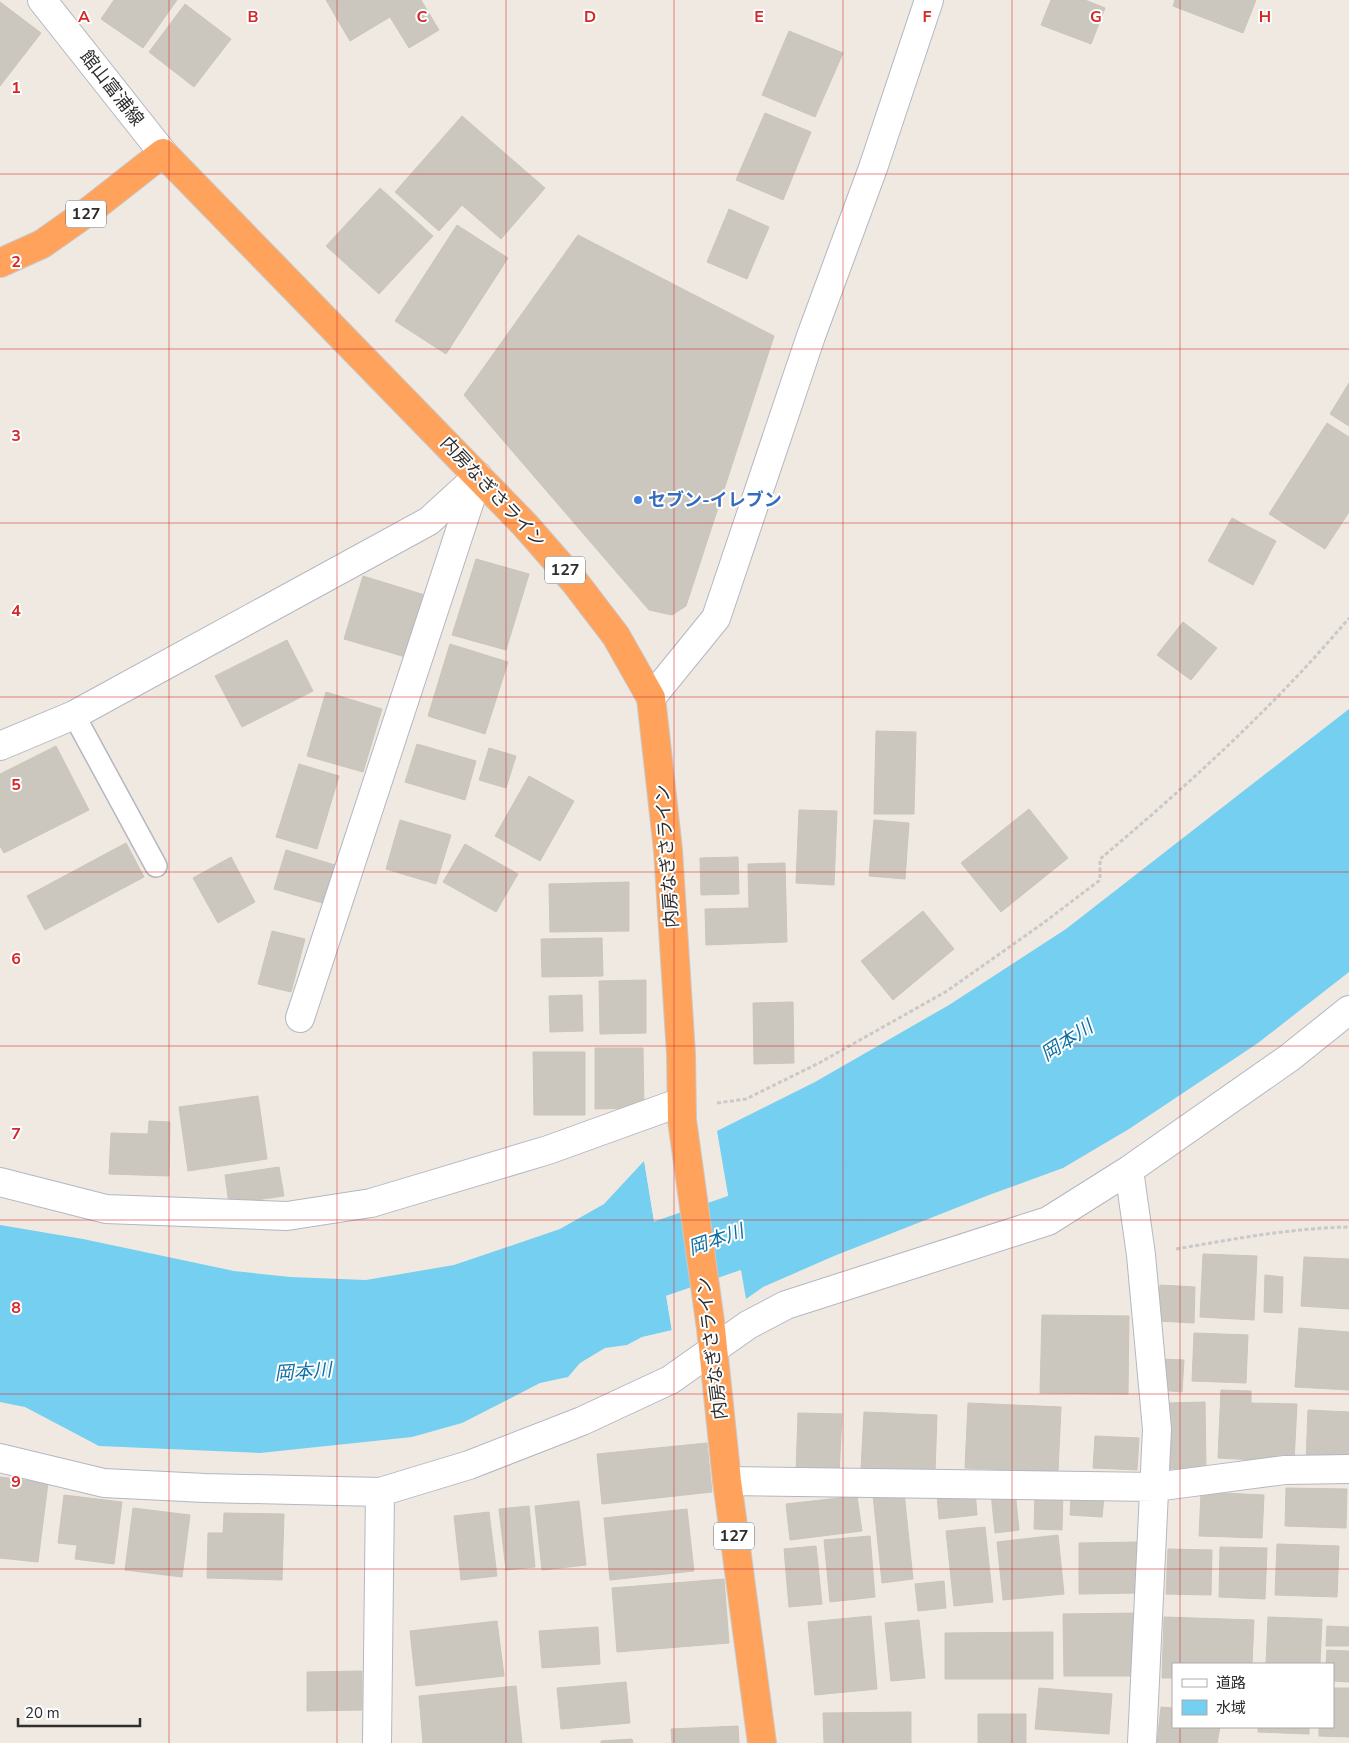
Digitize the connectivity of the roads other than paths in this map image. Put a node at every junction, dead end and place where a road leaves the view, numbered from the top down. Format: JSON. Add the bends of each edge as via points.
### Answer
{"nodes":[{"id":1,"x":42,"y":0,"type":"edge"},
{"id":2,"x":929,"y":0,"type":"edge"},
{"id":3,"x":163,"y":153,"type":"junction"},
{"id":4,"x":0,"y":263,"type":"edge"},
{"id":5,"x":478,"y":476,"type":"junction"},
{"id":6,"x":651,"y":698,"type":"junction"},
{"id":7,"x":74,"y":715,"type":"junction"},
{"id":8,"x":0,"y":746,"type":"edge"},
{"id":9,"x":156,"y":866,"type":"dead end"},
{"id":10,"x":1349,"y":1010,"type":"edge"},
{"id":11,"x":300,"y":1018,"type":"dead end"},
{"id":12,"x":682,"y":1111,"type":"junction"},
{"id":13,"x":1129,"y":1170,"type":"junction"},
{"id":14,"x":0,"y":1182,"type":"edge"},
{"id":15,"x":712,"y":1339,"type":"junction"},
{"id":16,"x":0,"y":1458,"type":"edge"},
{"id":17,"x":1349,"y":1469,"type":"edge"},
{"id":18,"x":727,"y":1480,"type":"junction"},
{"id":19,"x":1155,"y":1488,"type":"junction"},
{"id":20,"x":380,"y":1492,"type":"junction"},
{"id":21,"x":377,"y":1743,"type":"edge"},
{"id":22,"x":762,"y":1743,"type":"edge"},
{"id":23,"x":1142,"y":1743,"type":"edge"}],
"edges":[{"from":1,"to":3,"type":"street","name":"館山富浦線"},
{"from":2,"to":6,"type":"street","via":[[716,618]]},
{"from":3,"to":4,"type":"highway","number":"127","via":[[42,244]]},
{"from":3,"to":5,"type":"highway","name":"内房なぎさライン","number":"127"},
{"from":5,"to":6,"type":"highway","name":"内房なぎさライン","number":"127","via":[[574,580],[616,636]]},
{"from":5,"to":7,"type":"street","via":[[429,522]]},
{"from":5,"to":11,"type":"street"},
{"from":6,"to":12,"type":"highway","name":"内房なぎさライン","number":"127","via":[[668,850]]},
{"from":7,"to":8,"type":"street"},
{"from":7,"to":9,"type":"lane"},
{"from":10,"to":13,"type":"street","via":[[1288,1058]]},
{"from":12,"to":14,"type":"street","via":[[372,1203],[287,1216],[106,1209]]},
{"from":12,"to":15,"type":"highway","name":"内房なぎさライン","number":"127"},
{"from":13,"to":15,"type":"street","via":[[1048,1221],[786,1305]]},
{"from":13,"to":19,"type":"street","via":[[1141,1255],[1156,1429]]},
{"from":15,"to":18,"type":"highway","name":"内房なぎさライン","number":"127"},
{"from":15,"to":20,"type":"street","via":[[670,1380],[582,1421],[469,1465]]},
{"from":16,"to":20,"type":"street","via":[[104,1483]]},
{"from":17,"to":19,"type":"street","via":[[1285,1470]]},
{"from":18,"to":19,"type":"street"},
{"from":18,"to":22,"type":"highway","name":"内房なぎさライン","number":"127"},
{"from":19,"to":23,"type":"street"},
{"from":20,"to":21,"type":"street"}]}
